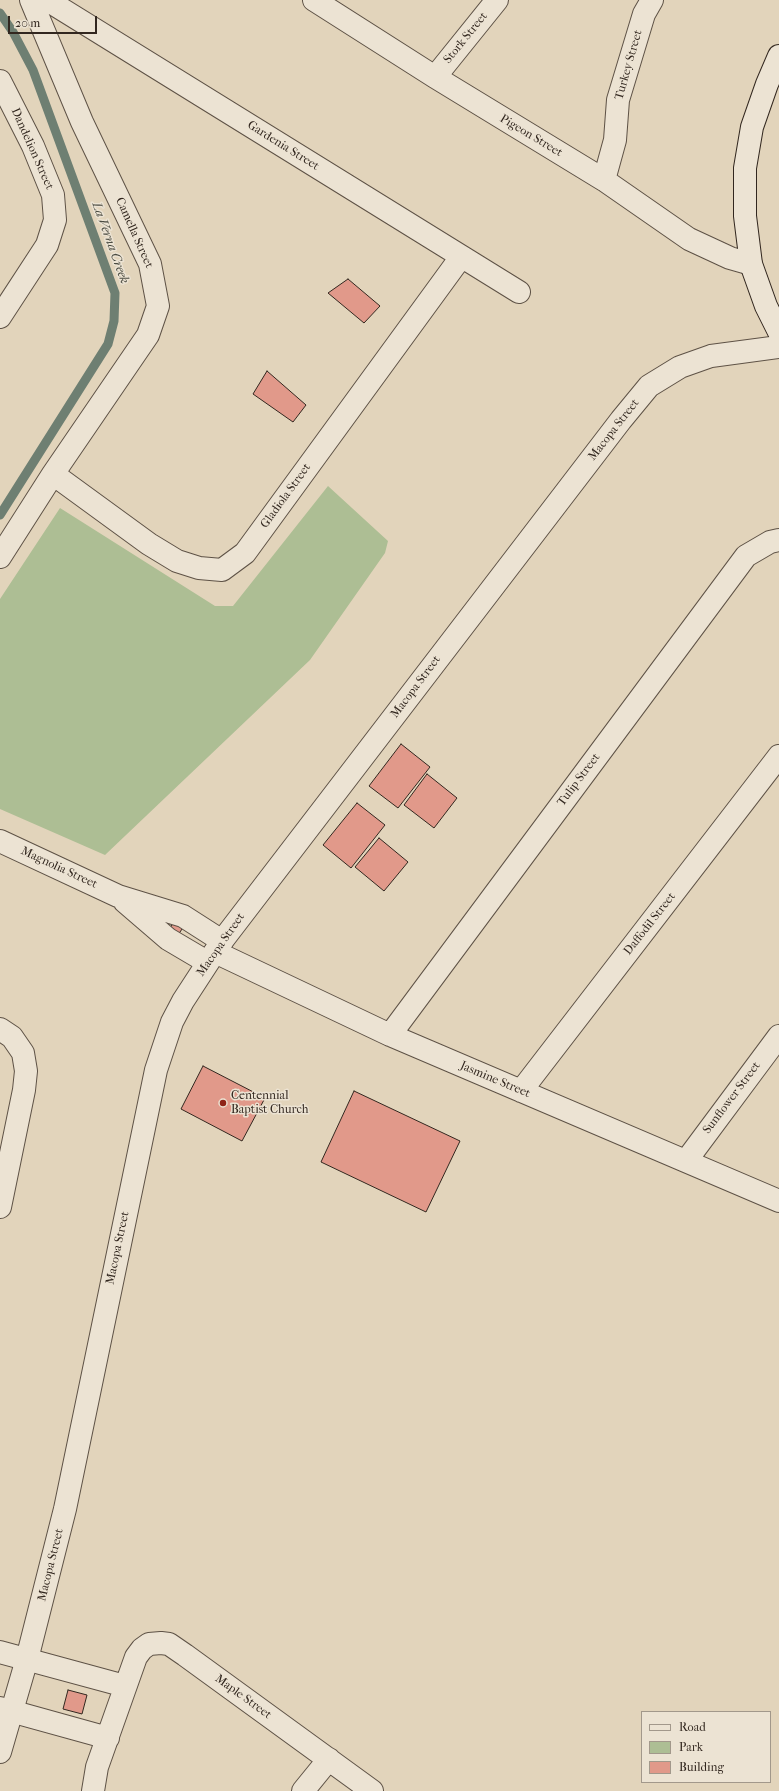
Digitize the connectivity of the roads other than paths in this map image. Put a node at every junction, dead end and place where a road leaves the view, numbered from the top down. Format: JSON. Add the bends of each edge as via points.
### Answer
{"nodes":[{"id":1,"x":31,"y":0,"type":"edge"},
{"id":2,"x":47,"y":0,"type":"edge"},
{"id":3,"x":314,"y":0,"type":"edge"},
{"id":4,"x":497,"y":0,"type":"edge"},
{"id":5,"x":652,"y":0,"type":"edge"},
{"id":6,"x":339,"y":6,"type":"edge"},
{"id":7,"x":779,"y":56,"type":"edge"},
{"id":8,"x":435,"y":77,"type":"junction"},
{"id":9,"x":0,"y":81,"type":"edge"},
{"id":10,"x":604,"y":180,"type":"junction"},
{"id":11,"x":461,"y":257,"type":"junction"},
{"id":12,"x":751,"y":264,"type":"junction"},
{"id":13,"x":519,"y":292,"type":"dead end"},
{"id":14,"x":0,"y":317,"type":"edge"},
{"id":15,"x":779,"y":332,"type":"edge"},
{"id":16,"x":779,"y":347,"type":"edge"},
{"id":17,"x":53,"y":474,"type":"junction"},
{"id":18,"x":779,"y":540,"type":"edge"},
{"id":19,"x":0,"y":557,"type":"edge"},
{"id":20,"x":779,"y":756,"type":"edge"},
{"id":21,"x":0,"y":841,"type":"edge"},
{"id":22,"x":215,"y":951,"type":"junction"},
{"id":23,"x":0,"y":1029,"type":"edge"},
{"id":24,"x":390,"y":1035,"type":"junction"},
{"id":25,"x":779,"y":1036,"type":"edge"},
{"id":26,"x":521,"y":1091,"type":"junction"},
{"id":27,"x":686,"y":1161,"type":"junction"},
{"id":28,"x":1,"y":1196,"type":"edge"},
{"id":29,"x":779,"y":1201,"type":"edge"},
{"id":30,"x":0,"y":1652,"type":"edge"},
{"id":31,"x":27,"y":1659,"type":"junction"},
{"id":32,"x":125,"y":1686,"type":"junction"},
{"id":33,"x":6,"y":1710,"type":"edge"},
{"id":34,"x":108,"y":1738,"type":"junction"},
{"id":35,"x":0,"y":1752,"type":"edge"},
{"id":36,"x":329,"y":1759,"type":"junction"},
{"id":37,"x":93,"y":1791,"type":"edge"},
{"id":38,"x":303,"y":1791,"type":"edge"},
{"id":39,"x":372,"y":1791,"type":"edge"}],
"edges":[{"from":1,"to":17,"type":"street","name":"Camella Street","via":[[82,122],[150,264],[158,306],[148,335]]},
{"from":2,"to":11,"type":"street","name":"Gardenia Street"},
{"from":3,"to":6,"type":"street","name":"Pigeon Street"},
{"from":4,"to":8,"type":"street","name":"Stork Street"},
{"from":5,"to":10,"type":"street","name":"Turkey Street","via":[[644,14],[618,100],[615,140]]},
{"from":6,"to":8,"type":"street","name":"Pigeon Street"},
{"from":7,"to":12,"type":"street","via":[[752,127],[745,168],[745,216]]},
{"from":8,"to":10,"type":"street","name":"Pigeon Street"},
{"from":9,"to":14,"type":"street","name":"Dandelion Street","via":[[33,146],[53,195],[55,220],[47,245]]},
{"from":10,"to":12,"type":"street","name":"Pigeon Street","via":[[689,239],[730,258]]},
{"from":11,"to":13,"type":"street","name":"Gardenia Street"},
{"from":11,"to":17,"type":"street","name":"Gladiola Street","via":[[245,553],[222,570],[199,568],[177,562]]},
{"from":12,"to":15,"type":"street","via":[[766,306]]},
{"from":16,"to":22,"type":"street","name":"Macopa Street","via":[[711,356],[680,366],[649,386],[620,420]]},
{"from":17,"to":19,"type":"street","name":"Camella Street"},
{"from":18,"to":24,"type":"street","name":"Tulip Street","via":[[770,542],[746,556]]},
{"from":20,"to":26,"type":"street","name":"Daffodil Street"},
{"from":21,"to":22,"type":"street","name":"Magnolia Street","via":[[118,896],[168,939]]},
{"from":22,"to":24,"type":"street","name":"Jasmine Street"},
{"from":22,"to":31,"type":"street","name":"Macopa Street","via":[[172,1022],[156,1070],[65,1509]]},
{"from":23,"to":28,"type":"street","via":[[12,1037],[23,1053],[26,1071]]},
{"from":24,"to":26,"type":"street","name":"Jasmine Street"},
{"from":25,"to":27,"type":"street","name":"Sunflower Street"},
{"from":26,"to":27,"type":"street","name":"Jasmine Street"},
{"from":27,"to":29,"type":"street","name":"Jasmine Street"},
{"from":30,"to":31,"type":"street"},
{"from":31,"to":32,"type":"street"},
{"from":31,"to":33,"type":"street","name":"Macopa Street"},
{"from":32,"to":34,"type":"street","name":"Maple Street"},
{"from":32,"to":36,"type":"street","name":"Maple Street","via":[[136,1657],[142,1649],[149,1644],[169,1644]]},
{"from":33,"to":34,"type":"street"},
{"from":33,"to":35,"type":"street","name":"Macopa Street"},
{"from":34,"to":37,"type":"street","name":"Maple Street","via":[[97,1767]]},
{"from":36,"to":38,"type":"street"},
{"from":36,"to":39,"type":"street","name":"Maple Street"}]}
